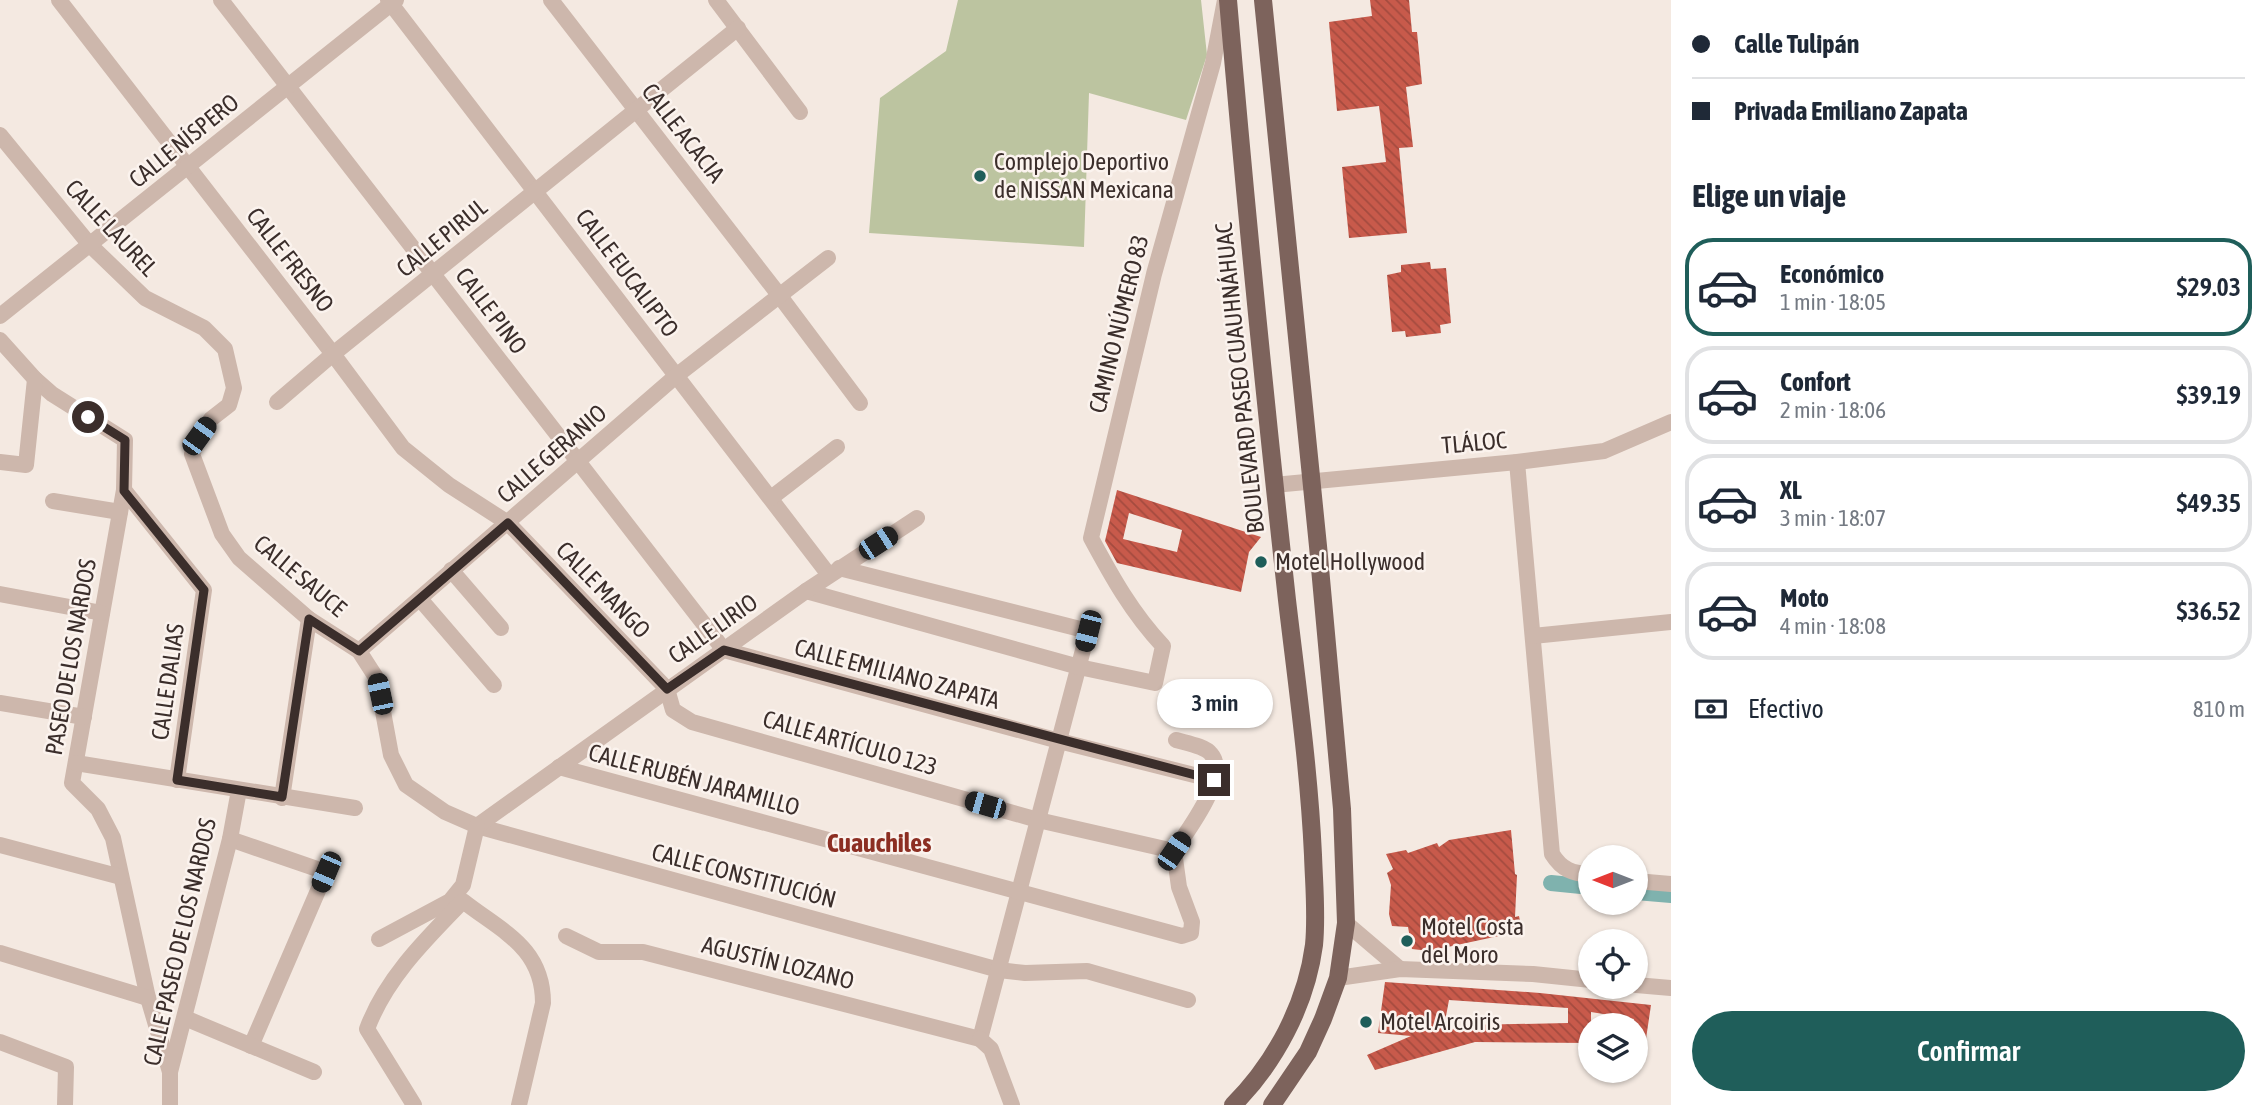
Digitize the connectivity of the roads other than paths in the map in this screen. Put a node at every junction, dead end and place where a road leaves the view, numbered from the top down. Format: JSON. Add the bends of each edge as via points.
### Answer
{"nodes":[{"id":1,"x":59,"y":0,"type":"edge"},
{"id":2,"x":221,"y":0,"type":"edge"},
{"id":3,"x":551,"y":0,"type":"edge"},
{"id":4,"x":716,"y":0,"type":"edge"},
{"id":5,"x":1226,"y":0,"type":"edge"},
{"id":6,"x":1263,"y":0,"type":"edge"},
{"id":7,"x":391,"y":1,"type":"edge"},
{"id":8,"x":738,"y":28,"type":"junction"},
{"id":9,"x":289,"y":86,"type":"junction"},
{"id":10,"x":636,"y":110,"type":"junction"},
{"id":11,"x":800,"y":112,"type":"dead end"},
{"id":12,"x":0,"y":135,"type":"edge"},
{"id":13,"x":188,"y":167,"type":"junction"},
{"id":14,"x":536,"y":191,"type":"junction"},
{"id":15,"x":90,"y":245,"type":"junction"},
{"id":16,"x":828,"y":258,"type":"dead end"},
{"id":17,"x":434,"y":275,"type":"junction"},
{"id":18,"x":779,"y":295,"type":"junction"},
{"id":19,"x":0,"y":316,"type":"edge"},
{"id":20,"x":0,"y":340,"type":"edge"},
{"id":21,"x":333,"y":354,"type":"junction"},
{"id":22,"x":677,"y":376,"type":"junction"},
{"id":23,"x":35,"y":379,"type":"junction"},
{"id":24,"x":277,"y":402,"type":"dead end"},
{"id":25,"x":860,"y":403,"type":"dead end"},
{"id":26,"x":229,"y":405,"type":"joint"},
{"id":27,"x":1668,"y":429,"type":"edge"},
{"id":28,"x":837,"y":447,"type":"dead end"},
{"id":29,"x":576,"y":461,"type":"junction"},
{"id":30,"x":0,"y":462,"type":"edge"},
{"id":31,"x":1517,"y":462,"type":"junction"},
{"id":32,"x":1312,"y":480,"type":"junction"},
{"id":33,"x":1274,"y":485,"type":"junction"},
{"id":34,"x":124,"y":491,"type":"junction"},
{"id":35,"x":771,"y":498,"type":"junction"},
{"id":36,"x":53,"y":501,"type":"dead end"},
{"id":37,"x":120,"y":512,"type":"junction"},
{"id":38,"x":917,"y":518,"type":"dead end"},
{"id":39,"x":508,"y":523,"type":"junction"},
{"id":40,"x":451,"y":570,"type":"junction"},
{"id":41,"x":834,"y":571,"type":"junction"},
{"id":42,"x":806,"y":591,"type":"junction"},
{"id":43,"x":0,"y":594,"type":"edge"},
{"id":44,"x":420,"y":599,"type":"junction"},
{"id":45,"x":102,"y":613,"type":"junction"},
{"id":46,"x":309,"y":619,"type":"junction"},
{"id":47,"x":1671,"y":622,"type":"edge"},
{"id":48,"x":501,"y":628,"type":"dead end"},
{"id":49,"x":1533,"y":636,"type":"junction"},
{"id":50,"x":724,"y":650,"type":"junction"},
{"id":51,"x":359,"y":651,"type":"junction"},
{"id":52,"x":1079,"y":667,"type":"junction"},
{"id":53,"x":494,"y":685,"type":"dead end"},
{"id":54,"x":667,"y":689,"type":"junction"},
{"id":55,"x":0,"y":704,"type":"edge"},
{"id":56,"x":84,"y":717,"type":"junction"},
{"id":57,"x":1176,"y":740,"type":"dead end"},
{"id":58,"x":1059,"y":741,"type":"junction"},
{"id":59,"x":76,"y":763,"type":"junction"},
{"id":60,"x":559,"y":766,"type":"junction"},
{"id":61,"x":177,"y":780,"type":"junction"},
{"id":62,"x":1214,"y":780,"type":"junction"},
{"id":63,"x":239,"y":790,"type":"junction"},
{"id":64,"x":282,"y":797,"type":"junction"},
{"id":65,"x":355,"y":808,"type":"dead end"},
{"id":66,"x":1038,"y":820,"type":"junction"},
{"id":67,"x":477,"y":826,"type":"junction"},
{"id":68,"x":230,"y":839,"type":"junction"},
{"id":69,"x":0,"y":845,"type":"edge"},
{"id":70,"x":1174,"y":851,"type":"junction"},
{"id":71,"x":1578,"y":872,"type":"edge"},
{"id":72,"x":121,"y":877,"type":"junction"},
{"id":73,"x":1648,"y":881,"type":"edge"},
{"id":74,"x":1671,"y":884,"type":"edge"},
{"id":75,"x":1019,"y":892,"type":"junction"},
{"id":76,"x":1346,"y":923,"type":"junction"},
{"id":77,"x":566,"y":936,"type":"dead end"},
{"id":78,"x":380,"y":939,"type":"dead end"},
{"id":79,"x":0,"y":953,"type":"edge"},
{"id":80,"x":1400,"y":969,"type":"junction"},
{"id":81,"x":999,"y":970,"type":"junction"},
{"id":82,"x":1338,"y":978,"type":"junction"},
{"id":83,"x":1578,"y":979,"type":"edge"},
{"id":84,"x":1648,"y":986,"type":"edge"},
{"id":85,"x":1671,"y":988,"type":"edge"},
{"id":86,"x":148,"y":998,"type":"junction"},
{"id":87,"x":1188,"y":1000,"type":"dead end"},
{"id":88,"x":185,"y":1018,"type":"junction"},
{"id":89,"x":980,"y":1039,"type":"junction"},
{"id":90,"x":0,"y":1042,"type":"edge"},
{"id":91,"x":251,"y":1046,"type":"junction"},
{"id":92,"x":170,"y":1072,"type":"junction"},
{"id":93,"x":314,"y":1072,"type":"dead end"},
{"id":94,"x":65,"y":1105,"type":"edge"},
{"id":95,"x":170,"y":1105,"type":"edge"},
{"id":96,"x":414,"y":1105,"type":"edge"},
{"id":97,"x":519,"y":1105,"type":"edge"},
{"id":98,"x":1012,"y":1105,"type":"edge"},
{"id":99,"x":1233,"y":1105,"type":"edge"},
{"id":100,"x":1272,"y":1105,"type":"edge"}],
"edges":[{"from":1,"to":13,"type":"street","name":"CALLE FRESNO"},
{"from":2,"to":9,"type":"street","name":"CALLE PINO"},
{"from":3,"to":10,"type":"street","name":"CALLE ACACIA"},
{"from":4,"to":8,"type":"street"},
{"from":5,"to":33,"type":"main road","name":"BOULEVARD PASEO CUAUHNÁHUAC"},
{"from":5,"to":52,"type":"street","name":"CAMINO NÚMERO 83","via":[[1091,538],[1139,620],[1163,646],[1155,683]]},
{"from":6,"to":32,"type":"main road"},
{"from":7,"to":9,"type":"street","name":"CALLE NÍSPERO"},
{"from":7,"to":14,"type":"street","name":"CALLE EUCALIPTO"},
{"from":8,"to":10,"type":"street","name":"CALLE PIRUL"},
{"from":8,"to":11,"type":"street"},
{"from":9,"to":13,"type":"street","name":"CALLE NÍSPERO"},
{"from":9,"to":17,"type":"street","name":"CALLE PINO"},
{"from":10,"to":14,"type":"street","name":"CALLE PIRUL"},
{"from":10,"to":18,"type":"street","name":"CALLE ACACIA"},
{"from":12,"to":15,"type":"street","name":"CALLE LAUREL"},
{"from":13,"to":15,"type":"street","name":"CALLE NÍSPERO"},
{"from":13,"to":21,"type":"street","name":"CALLE FRESNO"},
{"from":14,"to":17,"type":"street","name":"CALLE PIRUL"},
{"from":14,"to":22,"type":"street","name":"CALLE EUCALIPTO"},
{"from":15,"to":19,"type":"street","name":"CALLE NÍSPERO"},
{"from":15,"to":26,"type":"street","name":"CALLE LAUREL","via":[[145,298],[204,328],[225,349],[234,388]]},
{"from":16,"to":18,"type":"street","name":"CALLE GERANIO"},
{"from":17,"to":21,"type":"street","name":"CALLE PIRUL"},
{"from":17,"to":29,"type":"street","name":"CALLE PINO"},
{"from":18,"to":22,"type":"street","name":"CALLE GERANIO"},
{"from":18,"to":25,"type":"street","name":"CALLE ACACIA"},
{"from":20,"to":23,"type":"street"},
{"from":21,"to":24,"type":"street","name":"CALLE PIRUL"},
{"from":21,"to":39,"type":"street","name":"CALLE FRESNO","via":[[403,448]]},
{"from":22,"to":29,"type":"street","name":"CALLE GERANIO"},
{"from":22,"to":35,"type":"street","name":"CALLE EUCALIPTO"},
{"from":23,"to":30,"type":"street","via":[[26,465]]},
{"from":23,"to":34,"type":"street","name":"PASEO DE LOS NARDOS","via":[[125,440]]},
{"from":26,"to":46,"type":"street","name":"CALLE SAUCE","via":[[211,419],[192,454],[203,485],[222,534],[239,558]]},
{"from":27,"to":31,"type":"street","name":"TLÁLOC","via":[[1604,451]]},
{"from":28,"to":35,"type":"street"},
{"from":29,"to":39,"type":"street","name":"CALLE GERANIO"},
{"from":29,"to":50,"type":"street","name":"CALLE PINO"},
{"from":31,"to":32,"type":"street","name":"TLÁLOC"},
{"from":31,"to":49,"type":"street"},
{"from":32,"to":33,"type":"street","name":"TLÁLOC"},
{"from":32,"to":76,"type":"main road","via":[[1342,809]]},
{"from":33,"to":99,"type":"main road","name":"BOULEVARD PASEO CUAUHNÁHUAC","via":[[1311,814],[1316,919],[1307,977],[1287,1030],[1255,1083]]},
{"from":34,"to":37,"type":"street","name":"PASEO DE LOS NARDOS"},
{"from":34,"to":61,"type":"street","name":"CALLE DALIAS","via":[[204,590]]},
{"from":35,"to":41,"type":"street","name":"CALLE EUCALIPTO"},
{"from":36,"to":37,"type":"street"},
{"from":37,"to":45,"type":"street","name":"PASEO DE LOS NARDOS"},
{"from":38,"to":41,"type":"street","name":"CALLE LIRIO"},
{"from":39,"to":40,"type":"street","name":"CALLE GERANIO"},
{"from":39,"to":54,"type":"street","name":"CALLE MANGO"},
{"from":40,"to":44,"type":"street","name":"CALLE GERANIO"},
{"from":40,"to":48,"type":"street"},
{"from":41,"to":42,"type":"street","name":"CALLE LIRIO"},
{"from":41,"to":52,"type":"street","via":[[1088,631]]},
{"from":42,"to":50,"type":"street","name":"CALLE LIRIO"},
{"from":42,"to":52,"type":"street"},
{"from":43,"to":45,"type":"street"},
{"from":44,"to":51,"type":"street","name":"CALLE GERANIO"},
{"from":44,"to":53,"type":"street"},
{"from":45,"to":56,"type":"street","name":"PASEO DE LOS NARDOS"},
{"from":46,"to":51,"type":"street","name":"CALLE SAUCE"},
{"from":46,"to":64,"type":"street"},
{"from":47,"to":49,"type":"street"},
{"from":49,"to":71,"type":"street","via":[[1552,854],[1565,869]]},
{"from":50,"to":54,"type":"street","name":"CALLE LIRIO"},
{"from":50,"to":58,"type":"street","name":"CALLE EMILIANO ZAPATA"},
{"from":51,"to":67,"type":"street","name":"CALLE SAUCE","via":[[377,679],[391,755],[406,785],[444,812]]},
{"from":52,"to":58,"type":"street"},
{"from":54,"to":60,"type":"street","name":"CALLE LIRIO"},
{"from":54,"to":66,"type":"street","name":"CALLE ARTÍCULO 123","via":[[673,710],[692,722]]},
{"from":55,"to":56,"type":"street"},
{"from":56,"to":59,"type":"street","name":"PASEO DE LOS NARDOS"},
{"from":57,"to":62,"type":"street","via":[[1209,751],[1217,769]]},
{"from":58,"to":62,"type":"street","name":"CALLE EMILIANO ZAPATA"},
{"from":58,"to":66,"type":"street"},
{"from":59,"to":61,"type":"street"},
{"from":59,"to":72,"type":"street","name":"PASEO DE LOS NARDOS","via":[[72,783],[98,809],[113,838]]},
{"from":60,"to":67,"type":"street","name":"CALLE LIRIO"},
{"from":60,"to":75,"type":"street","name":"CALLE RUBÉN JARAMILLO"},
{"from":61,"to":63,"type":"street"},
{"from":62,"to":70,"type":"street"},
{"from":63,"to":64,"type":"street"},
{"from":63,"to":68,"type":"street","name":"CALLE PASEO DE LOS NARDOS"},
{"from":64,"to":65,"type":"street"},
{"from":66,"to":70,"type":"street","name":"CALLE ARTÍCULO 123"},
{"from":66,"to":75,"type":"street"},
{"from":67,"to":78,"type":"street","via":[[463,886],[450,901]]},
{"from":67,"to":81,"type":"street","name":"CALLE CONSTITUCIÓN"},
{"from":68,"to":88,"type":"street","name":"CALLE PASEO DE LOS NARDOS"},
{"from":68,"to":91,"type":"street","via":[[326,872]]},
{"from":69,"to":72,"type":"street"},
{"from":70,"to":75,"type":"street","name":"CALLE RUBÉN JARAMILLO","via":[[1179,887],[1192,922],[1191,933],[1182,936]]},
{"from":72,"to":86,"type":"street","name":"PASEO DE LOS NARDOS"},
{"from":73,"to":74,"type":"street"},
{"from":75,"to":81,"type":"street"},
{"from":76,"to":80,"type":"street"},
{"from":76,"to":82,"type":"main road"},
{"from":77,"to":89,"type":"street","name":"AGUSTÍN LOZANO","via":[[599,952],[643,952]]},
{"from":79,"to":86,"type":"street"},
{"from":80,"to":82,"type":"street"},
{"from":80,"to":83,"type":"street"},
{"from":81,"to":87,"type":"street","name":"CALLE CONSTITUCIÓN","via":[[1087,971]]},
{"from":81,"to":89,"type":"street"},
{"from":82,"to":100,"type":"main road","via":[[1308,1052]]},
{"from":84,"to":85,"type":"street"},
{"from":86,"to":92,"type":"street","name":"PASEO DE LOS NARDOS"},
{"from":88,"to":91,"type":"street"},
{"from":88,"to":92,"type":"street","name":"CALLE PASEO DE LOS NARDOS"},
{"from":89,"to":98,"type":"street","via":[[991,1049]]},
{"from":90,"to":94,"type":"street","via":[[66,1068]]},
{"from":91,"to":93,"type":"street"},
{"from":92,"to":95,"type":"street","name":"CALLE PASEO DE LOS NARDOS"},
{"from":96,"to":97,"type":"street","via":[[367,1028],[387,987],[463,901],[519,942],[535,963],[543,989]]}]}
